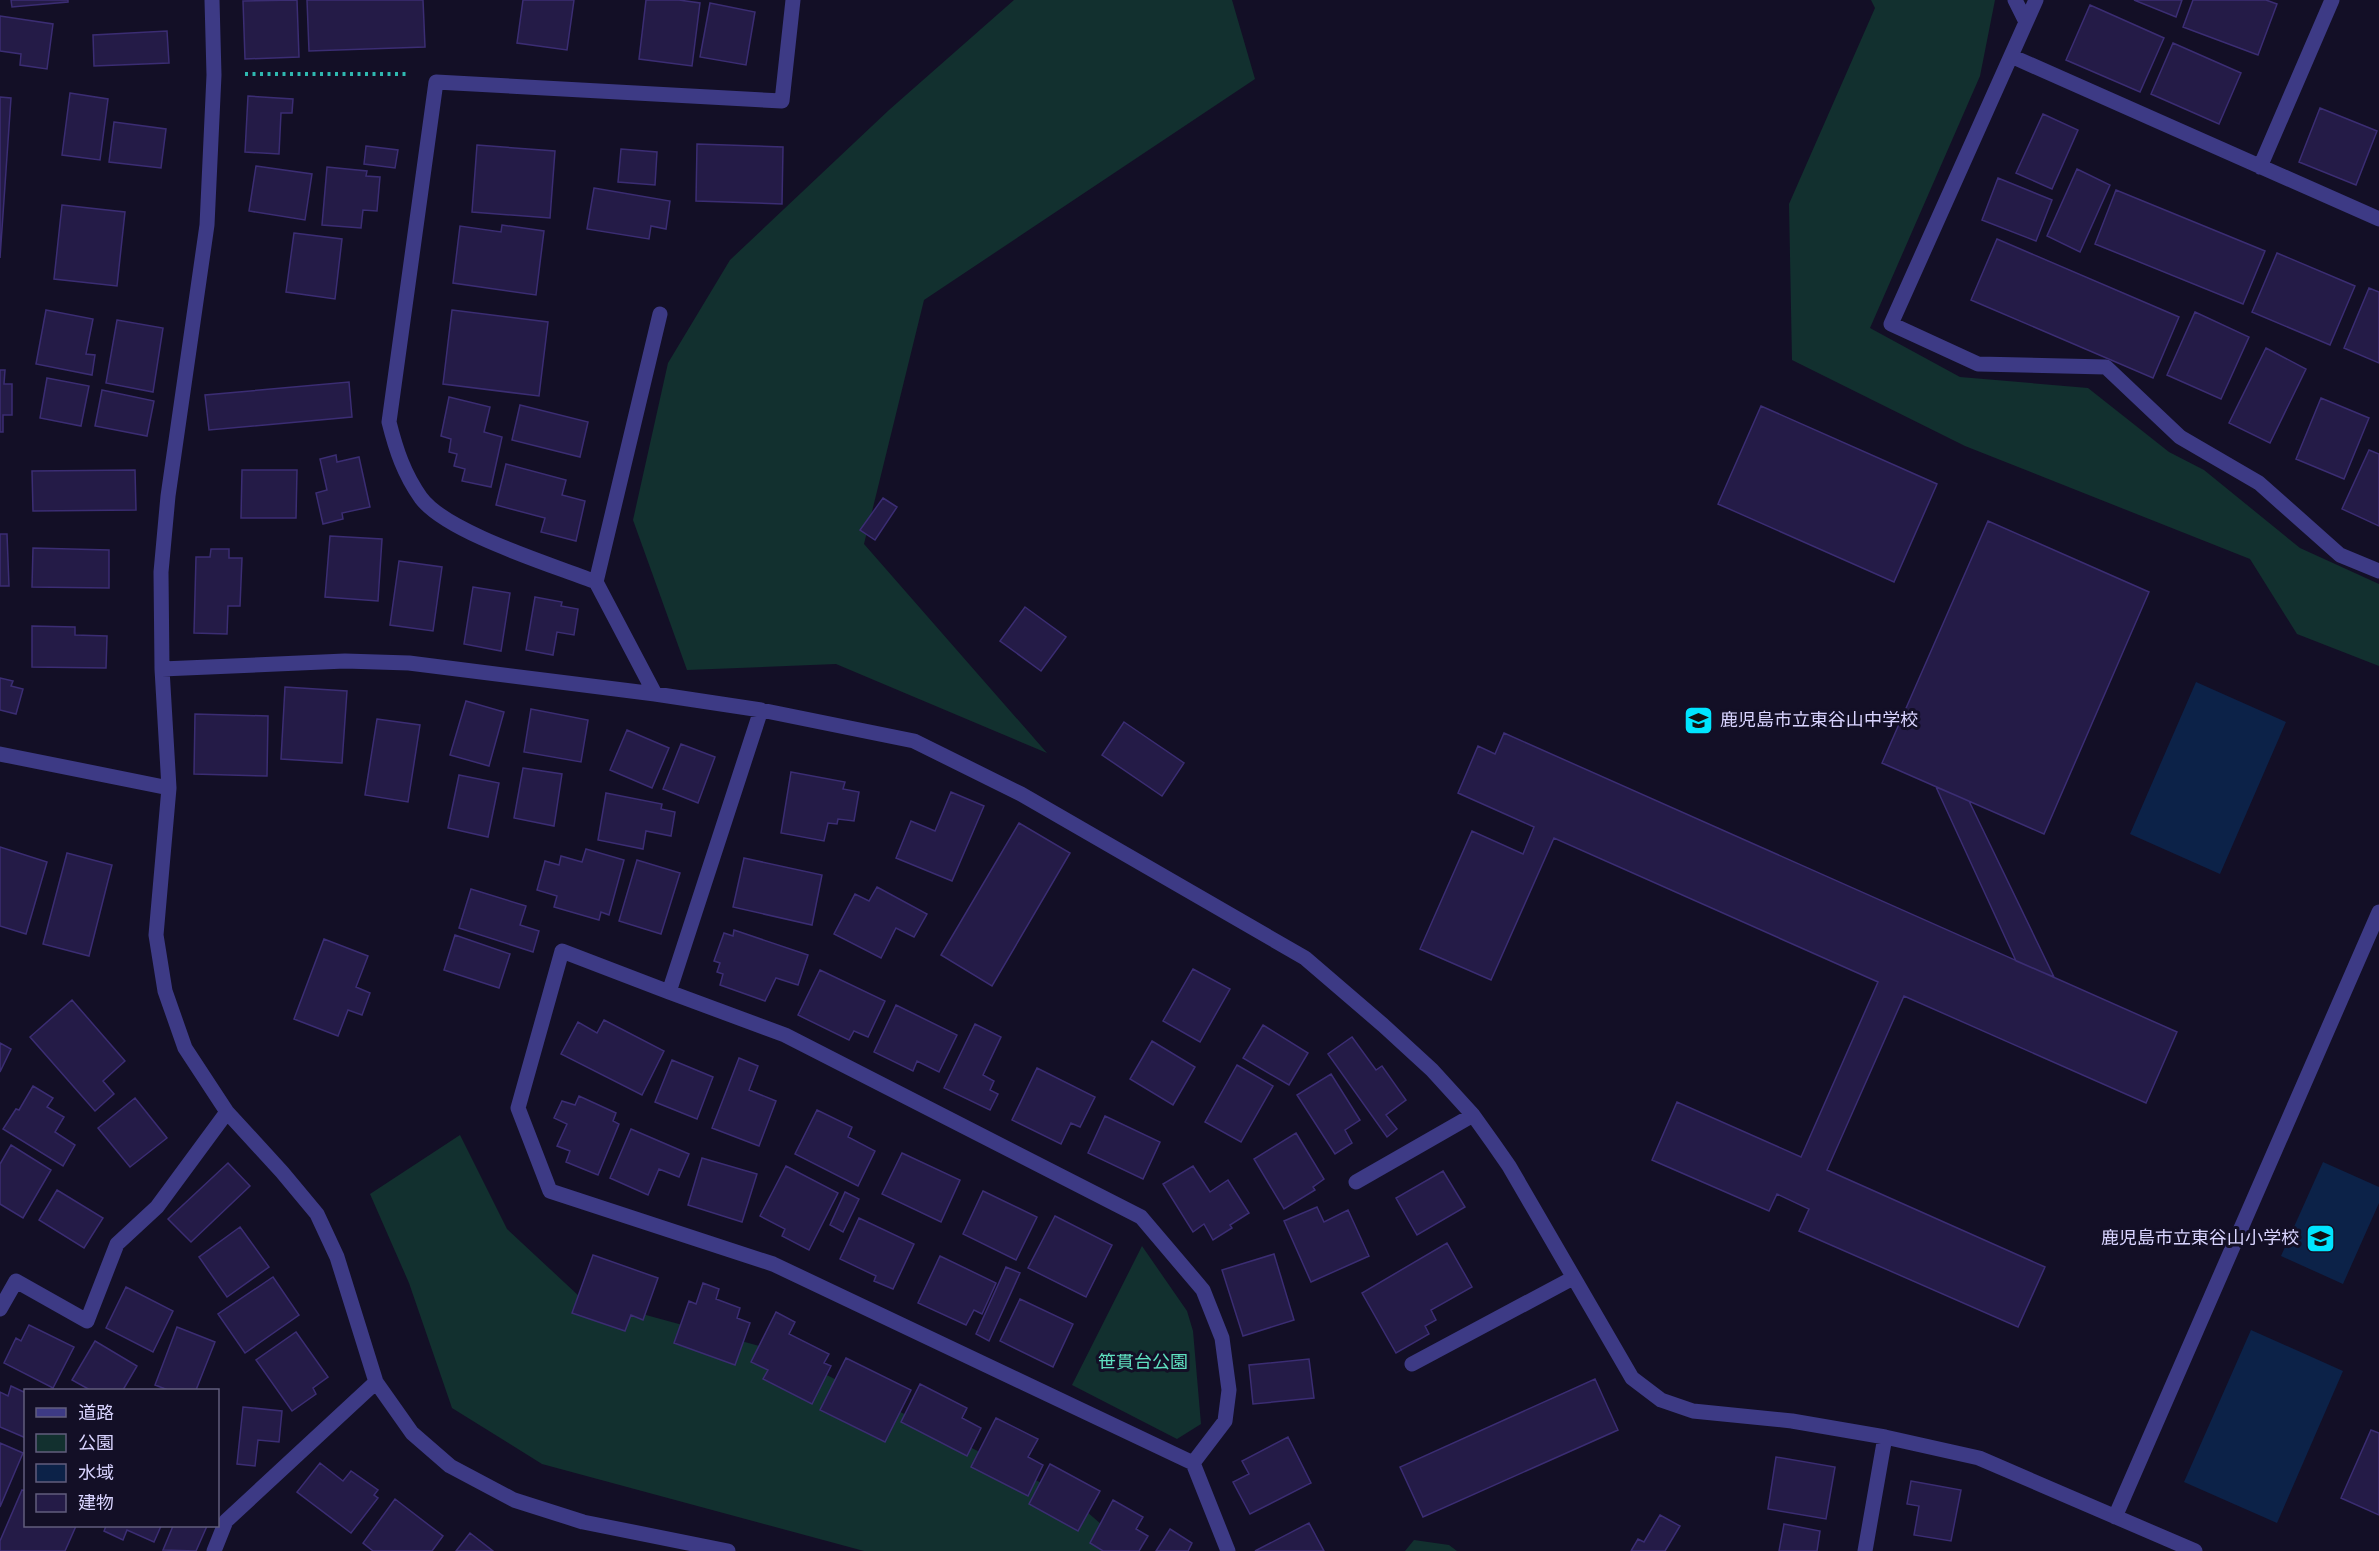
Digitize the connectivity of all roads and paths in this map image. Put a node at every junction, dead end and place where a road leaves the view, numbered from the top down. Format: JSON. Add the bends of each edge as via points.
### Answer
{"nodes":[{"id":1,"x":212,"y":0,"type":"edge"},
{"id":2,"x":793,"y":0,"type":"edge"},
{"id":3,"x":2015,"y":0,"type":"edge"},
{"id":4,"x":2036,"y":0,"type":"edge"},
{"id":5,"x":2332,"y":0,"type":"edge"},
{"id":6,"x":2026,"y":22,"type":"junction"},
{"id":7,"x":2011,"y":56,"type":"junction"},
{"id":8,"x":214,"y":75,"type":"junction"},
{"id":9,"x":436,"y":82,"type":"junction"},
{"id":10,"x":2260,"y":167,"type":"junction"},
{"id":11,"x":2379,"y":219,"type":"edge"},
{"id":12,"x":660,"y":314,"type":"dead end"},
{"id":13,"x":2379,"y":571,"type":"edge"},
{"id":14,"x":596,"y":582,"type":"junction"},
{"id":15,"x":162,"y":669,"type":"junction"},
{"id":16,"x":655,"y":694,"type":"junction"},
{"id":17,"x":761,"y":710,"type":"junction"},
{"id":18,"x":0,"y":754,"type":"edge"},
{"id":19,"x":169,"y":788,"type":"junction"},
{"id":20,"x":2379,"y":912,"type":"edge"},
{"id":21,"x":669,"y":992,"type":"junction"},
{"id":22,"x":227,"y":1112,"type":"junction"},
{"id":23,"x":1473,"y":1114,"type":"junction"},
{"id":24,"x":1356,"y":1182,"type":"dead end"},
{"id":25,"x":1573,"y":1278,"type":"junction"},
{"id":26,"x":0,"y":1309,"type":"edge"},
{"id":27,"x":1412,"y":1364,"type":"dead end"},
{"id":28,"x":376,"y":1382,"type":"junction"},
{"id":29,"x":1885,"y":1437,"type":"junction"},
{"id":30,"x":1193,"y":1463,"type":"junction"},
{"id":31,"x":2115,"y":1517,"type":"junction"},
{"id":32,"x":214,"y":1551,"type":"edge"},
{"id":33,"x":729,"y":1551,"type":"edge"},
{"id":34,"x":1228,"y":1551,"type":"edge"},
{"id":35,"x":1865,"y":1551,"type":"edge"},
{"id":36,"x":2195,"y":1551,"type":"edge"}],
"edges":[{"from":1,"to":8,"type":"street"},
{"from":2,"to":9,"type":"street","via":[[782,101]]},
{"from":3,"to":6,"type":"street"},
{"from":4,"to":6,"type":"street"},
{"from":5,"to":10,"type":"street"},
{"from":6,"to":7,"type":"street"},
{"from":7,"to":10,"type":"street"},
{"from":7,"to":13,"type":"street","via":[[1891,324],[1978,364],[2106,367],[2180,437],[2259,483],[2340,555]]},
{"from":8,"to":9,"type":"path","via":[[406,74]]},
{"from":8,"to":15,"type":"street","via":[[207,225],[168,496],[161,572]]},
{"from":9,"to":14,"type":"street","via":[[389,422],[397,455],[422,499],[447,522]]},
{"from":10,"to":11,"type":"street"},
{"from":12,"to":14,"type":"street"},
{"from":14,"to":16,"type":"street"},
{"from":15,"to":16,"type":"street","via":[[345,661],[409,663]]},
{"from":15,"to":19,"type":"street"},
{"from":16,"to":17,"type":"street"},
{"from":17,"to":21,"type":"street"},
{"from":17,"to":23,"type":"street","via":[[914,741],[1031,800],[1305,958],[1432,1070]]},
{"from":18,"to":19,"type":"street"},
{"from":19,"to":22,"type":"street","via":[[156,935],[165,991],[185,1048]]},
{"from":20,"to":31,"type":"street"},
{"from":21,"to":30,"type":"street","via":[[785,1035],[1141,1217],[1203,1290],[1222,1338],[1229,1390],[1225,1421]]},
{"from":21,"to":30,"type":"street","via":[[562,951],[518,1108],[550,1191],[773,1264]]},
{"from":22,"to":26,"type":"street","via":[[157,1208],[117,1244],[87,1321],[16,1281]]},
{"from":22,"to":28,"type":"street","via":[[317,1214],[337,1257]]},
{"from":23,"to":24,"type":"street"},
{"from":23,"to":25,"type":"street","via":[[1509,1166]]},
{"from":25,"to":27,"type":"street"},
{"from":25,"to":29,"type":"street","via":[[1632,1378],[1661,1400],[1693,1411],[1792,1421]]},
{"from":28,"to":32,"type":"street","via":[[226,1521]]},
{"from":28,"to":33,"type":"street","via":[[412,1432],[450,1466],[514,1500],[583,1522]]},
{"from":29,"to":31,"type":"street","via":[[1979,1458]]},
{"from":29,"to":35,"type":"street"},
{"from":30,"to":34,"type":"street"},
{"from":31,"to":36,"type":"street"}]}
